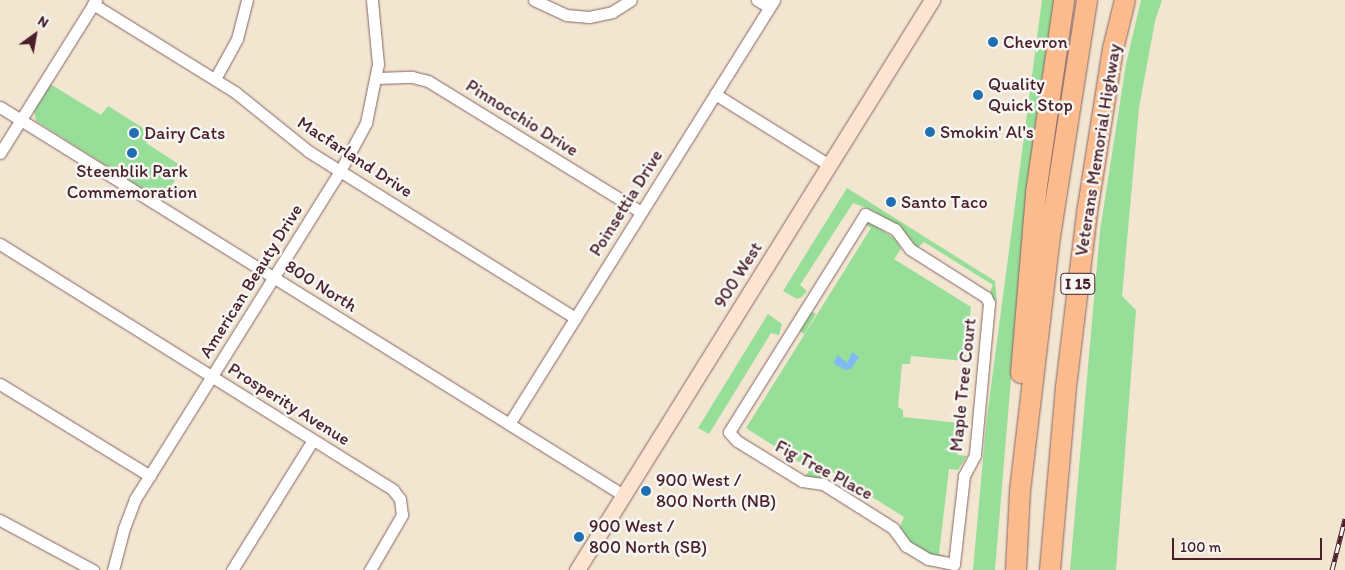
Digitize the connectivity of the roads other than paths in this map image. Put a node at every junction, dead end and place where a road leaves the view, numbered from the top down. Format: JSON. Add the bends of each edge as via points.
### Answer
{"nodes":[{"id":1,"x":248,"y":0,"type":"edge"},
{"id":2,"x":372,"y":0,"type":"edge"},
{"id":3,"x":534,"y":0,"type":"edge"},
{"id":4,"x":631,"y":0,"type":"edge"},
{"id":5,"x":757,"y":0,"type":"edge"},
{"id":6,"x":932,"y":0,"type":"edge"},
{"id":7,"x":1064,"y":0,"type":"edge"},
{"id":8,"x":1087,"y":0,"type":"edge"},
{"id":9,"x":1125,"y":0,"type":"edge"},
{"id":10,"x":95,"y":2,"type":"edge"},
{"id":11,"x":771,"y":4,"type":"edge"},
{"id":12,"x":377,"y":78,"type":"junction"},
{"id":13,"x":215,"y":79,"type":"junction"},
{"id":14,"x":715,"y":94,"type":"junction"},
{"id":15,"x":0,"y":106,"type":"edge"},
{"id":16,"x":21,"y":120,"type":"junction"},
{"id":17,"x":0,"y":153,"type":"edge"},
{"id":18,"x":829,"y":164,"type":"junction"},
{"id":19,"x":340,"y":171,"type":"junction"},
{"id":20,"x":641,"y":212,"type":"junction"},
{"id":21,"x":0,"y":244,"type":"edge"},
{"id":22,"x":274,"y":277,"type":"junction"},
{"id":23,"x":575,"y":318,"type":"junction"},
{"id":24,"x":212,"y":376,"type":"junction"},
{"id":25,"x":0,"y":384,"type":"edge"},
{"id":26,"x":509,"y":424,"type":"junction"},
{"id":27,"x":729,"y":432,"type":"joint"},
{"id":28,"x":313,"y":440,"type":"junction"},
{"id":29,"x":150,"y":476,"type":"junction"},
{"id":30,"x":1020,"y":490,"type":"junction"},
{"id":31,"x":623,"y":495,"type":"junction"},
{"id":32,"x":0,"y":520,"type":"edge"},
{"id":33,"x":954,"y":564,"type":"joint"},
{"id":34,"x":93,"y":570,"type":"edge"},
{"id":35,"x":114,"y":570,"type":"edge"},
{"id":36,"x":232,"y":570,"type":"edge"},
{"id":37,"x":370,"y":570,"type":"edge"},
{"id":38,"x":576,"y":570,"type":"edge"},
{"id":39,"x":1016,"y":570,"type":"edge"},
{"id":40,"x":1050,"y":570,"type":"edge"}],
"edges":[{"from":1,"to":13,"type":"street","via":[[237,39]]},
{"from":2,"to":12,"type":"street","name":"American Beauty Drive"},
{"from":3,"to":4,"type":"street","via":[[566,15],[589,17],[612,12]]},
{"from":5,"to":11,"type":"street"},
{"from":6,"to":18,"type":"main road","name":"900 West"},
{"from":7,"to":30,"type":"highway","via":[[1036,193],[1026,304],[1017,417]]},
{"from":8,"to":30,"type":"highway","name":"Veterans Memorial Highway","number":"I 15","via":[[1050,234]]},
{"from":9,"to":40,"type":"highway","name":"Veterans Memorial Highway","number":"I 15","via":[[1112,48],[1087,213],[1066,387]]},
{"from":10,"to":13,"type":"street","name":"Macfarland Drive"},
{"from":10,"to":16,"type":"street"},
{"from":11,"to":14,"type":"street","name":"Poinsettia Drive"},
{"from":12,"to":19,"type":"street","name":"American Beauty Drive","via":[[366,123]]},
{"from":12,"to":20,"type":"street","name":"Pinnocchio Drive","via":[[428,81]]},
{"from":13,"to":19,"type":"street","name":"Macfarland Drive","via":[[266,115],[299,144]]},
{"from":14,"to":18,"type":"street"},
{"from":14,"to":20,"type":"street","name":"Poinsettia Drive"},
{"from":15,"to":16,"type":"street","name":"800 North"},
{"from":16,"to":17,"type":"street"},
{"from":16,"to":22,"type":"street","name":"800 North"},
{"from":18,"to":31,"type":"main road","name":"900 West"},
{"from":19,"to":22,"type":"street","name":"American Beauty Drive"},
{"from":19,"to":23,"type":"street","name":"Macfarland Drive"},
{"from":20,"to":23,"type":"street","name":"Poinsettia Drive"},
{"from":21,"to":24,"type":"street","name":"Prosperity Avenue"},
{"from":22,"to":24,"type":"street","name":"American Beauty Drive"},
{"from":22,"to":26,"type":"street","name":"800 North"},
{"from":23,"to":26,"type":"street","name":"Poinsettia Drive"},
{"from":24,"to":28,"type":"street","name":"Prosperity Avenue"},
{"from":24,"to":29,"type":"street","name":"American Beauty Drive"},
{"from":25,"to":29,"type":"street"},
{"from":26,"to":31,"type":"street","name":"800 North"},
{"from":27,"to":33,"type":"street","name":"Fig Tree Place","via":[[802,481],[823,484],[893,528],[906,546],[922,556]]},
{"from":27,"to":33,"type":"street","name":"Maple Tree Court","via":[[865,214],[895,230],[910,249],[986,296],[989,307],[975,455],[964,476]]},
{"from":28,"to":36,"type":"street"},
{"from":28,"to":37,"type":"street","name":"Prosperity Avenue","via":[[388,487],[402,504],[401,520]]},
{"from":29,"to":35,"type":"street","name":"American Beauty Drive","via":[[129,512]]},
{"from":30,"to":39,"type":"highway","name":"Veterans Memorial Highway","number":"I 15"},
{"from":31,"to":38,"type":"main road","name":"900 West"},
{"from":32,"to":34,"type":"street"}]}
